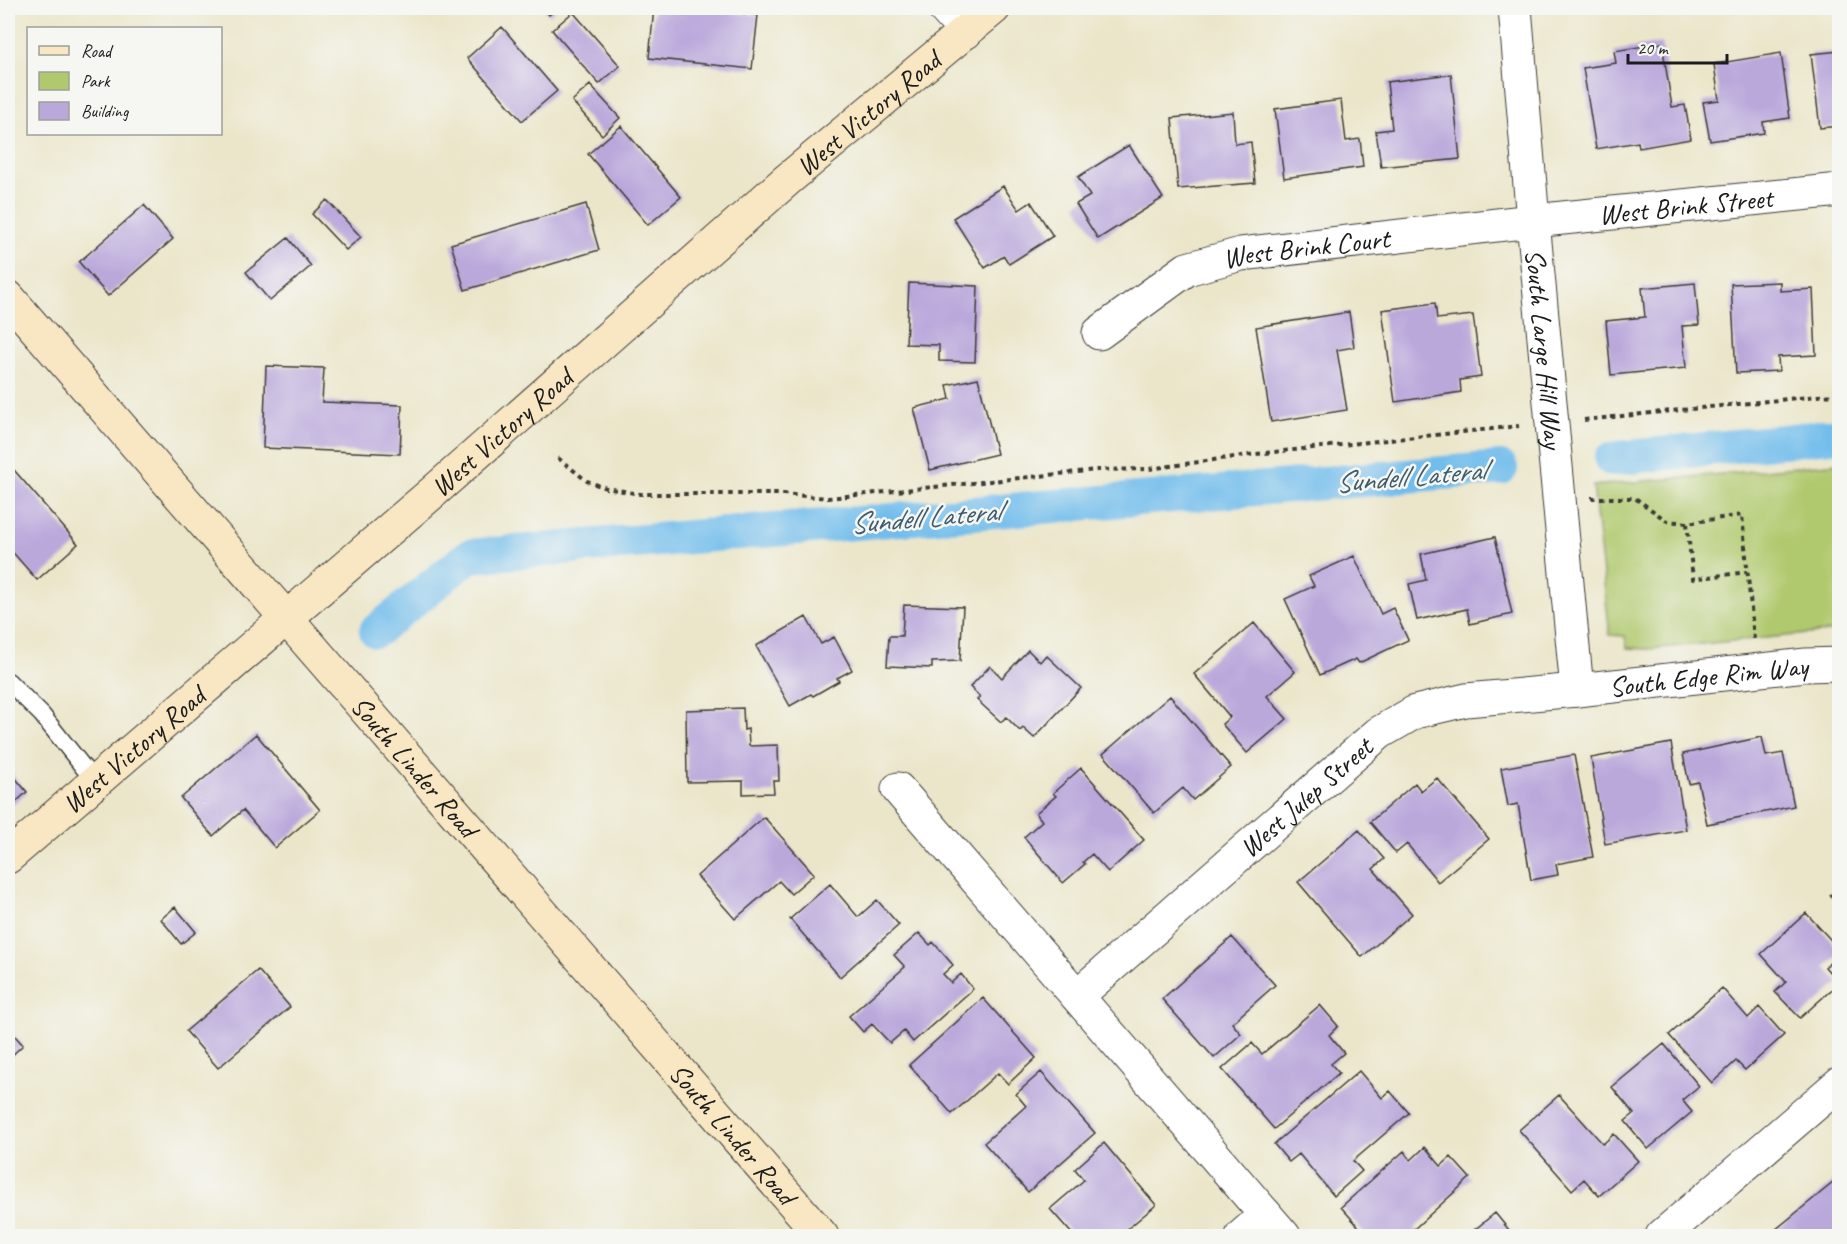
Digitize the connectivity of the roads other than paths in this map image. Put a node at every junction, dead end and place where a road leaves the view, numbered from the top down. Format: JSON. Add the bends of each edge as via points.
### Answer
{"nodes":[{"id":1,"x":944,"y":8,"type":"edge"},
{"id":2,"x":994,"y":8,"type":"edge"},
{"id":3,"x":1515,"y":8,"type":"edge"},
{"id":4,"x":966,"y":32,"type":"junction"},
{"id":5,"x":1839,"y":190,"type":"edge"},
{"id":6,"x":1533,"y":221,"type":"junction"},
{"id":7,"x":8,"y":297,"type":"edge"},
{"id":8,"x":1099,"y":333,"type":"dead end"},
{"id":9,"x":286,"y":618,"type":"junction"},
{"id":10,"x":1839,"y":664,"type":"edge"},
{"id":11,"x":8,"y":681,"type":"edge"},
{"id":12,"x":1577,"y":690,"type":"junction"},
{"id":13,"x":95,"y":782,"type":"junction"},
{"id":14,"x":898,"y":789,"type":"dead end"},
{"id":15,"x":8,"y":857,"type":"edge"},
{"id":16,"x":1077,"y":996,"type":"junction"},
{"id":17,"x":1839,"y":1083,"type":"edge"},
{"id":18,"x":1275,"y":1226,"type":"edge"},
{"id":19,"x":822,"y":1236,"type":"edge"},
{"id":20,"x":1242,"y":1236,"type":"edge"},
{"id":21,"x":1662,"y":1236,"type":"edge"}],
"edges":[{"from":1,"to":4,"type":"street"},
{"from":2,"to":4,"type":"main road","name":"West Victory Road"},
{"from":3,"to":6,"type":"street","name":"South Large Hill Way"},
{"from":4,"to":9,"type":"main road","name":"West Victory Road","via":[[787,180]]},
{"from":5,"to":6,"type":"street","name":"West Brink Street"},
{"from":6,"to":8,"type":"street","name":"West Brink Court","via":[[1240,254],[1188,269]]},
{"from":6,"to":12,"type":"street","name":"South Large Hill Way"},
{"from":7,"to":9,"type":"main road","name":"South Linder Road"},
{"from":9,"to":13,"type":"main road","name":"West Victory Road"},
{"from":9,"to":19,"type":"main road","name":"South Linder Road"},
{"from":10,"to":12,"type":"street","name":"South Edge Rim Way"},
{"from":11,"to":13,"type":"lane","via":[[42,715]]},
{"from":12,"to":16,"type":"street","name":"West Julep Street","via":[[1466,700],[1415,712],[1379,733]]},
{"from":13,"to":15,"type":"main road","name":"West Victory Road"},
{"from":14,"to":16,"type":"street"},
{"from":16,"to":18,"type":"street"},
{"from":17,"to":21,"type":"street"},
{"from":18,"to":20,"type":"street"}]}
